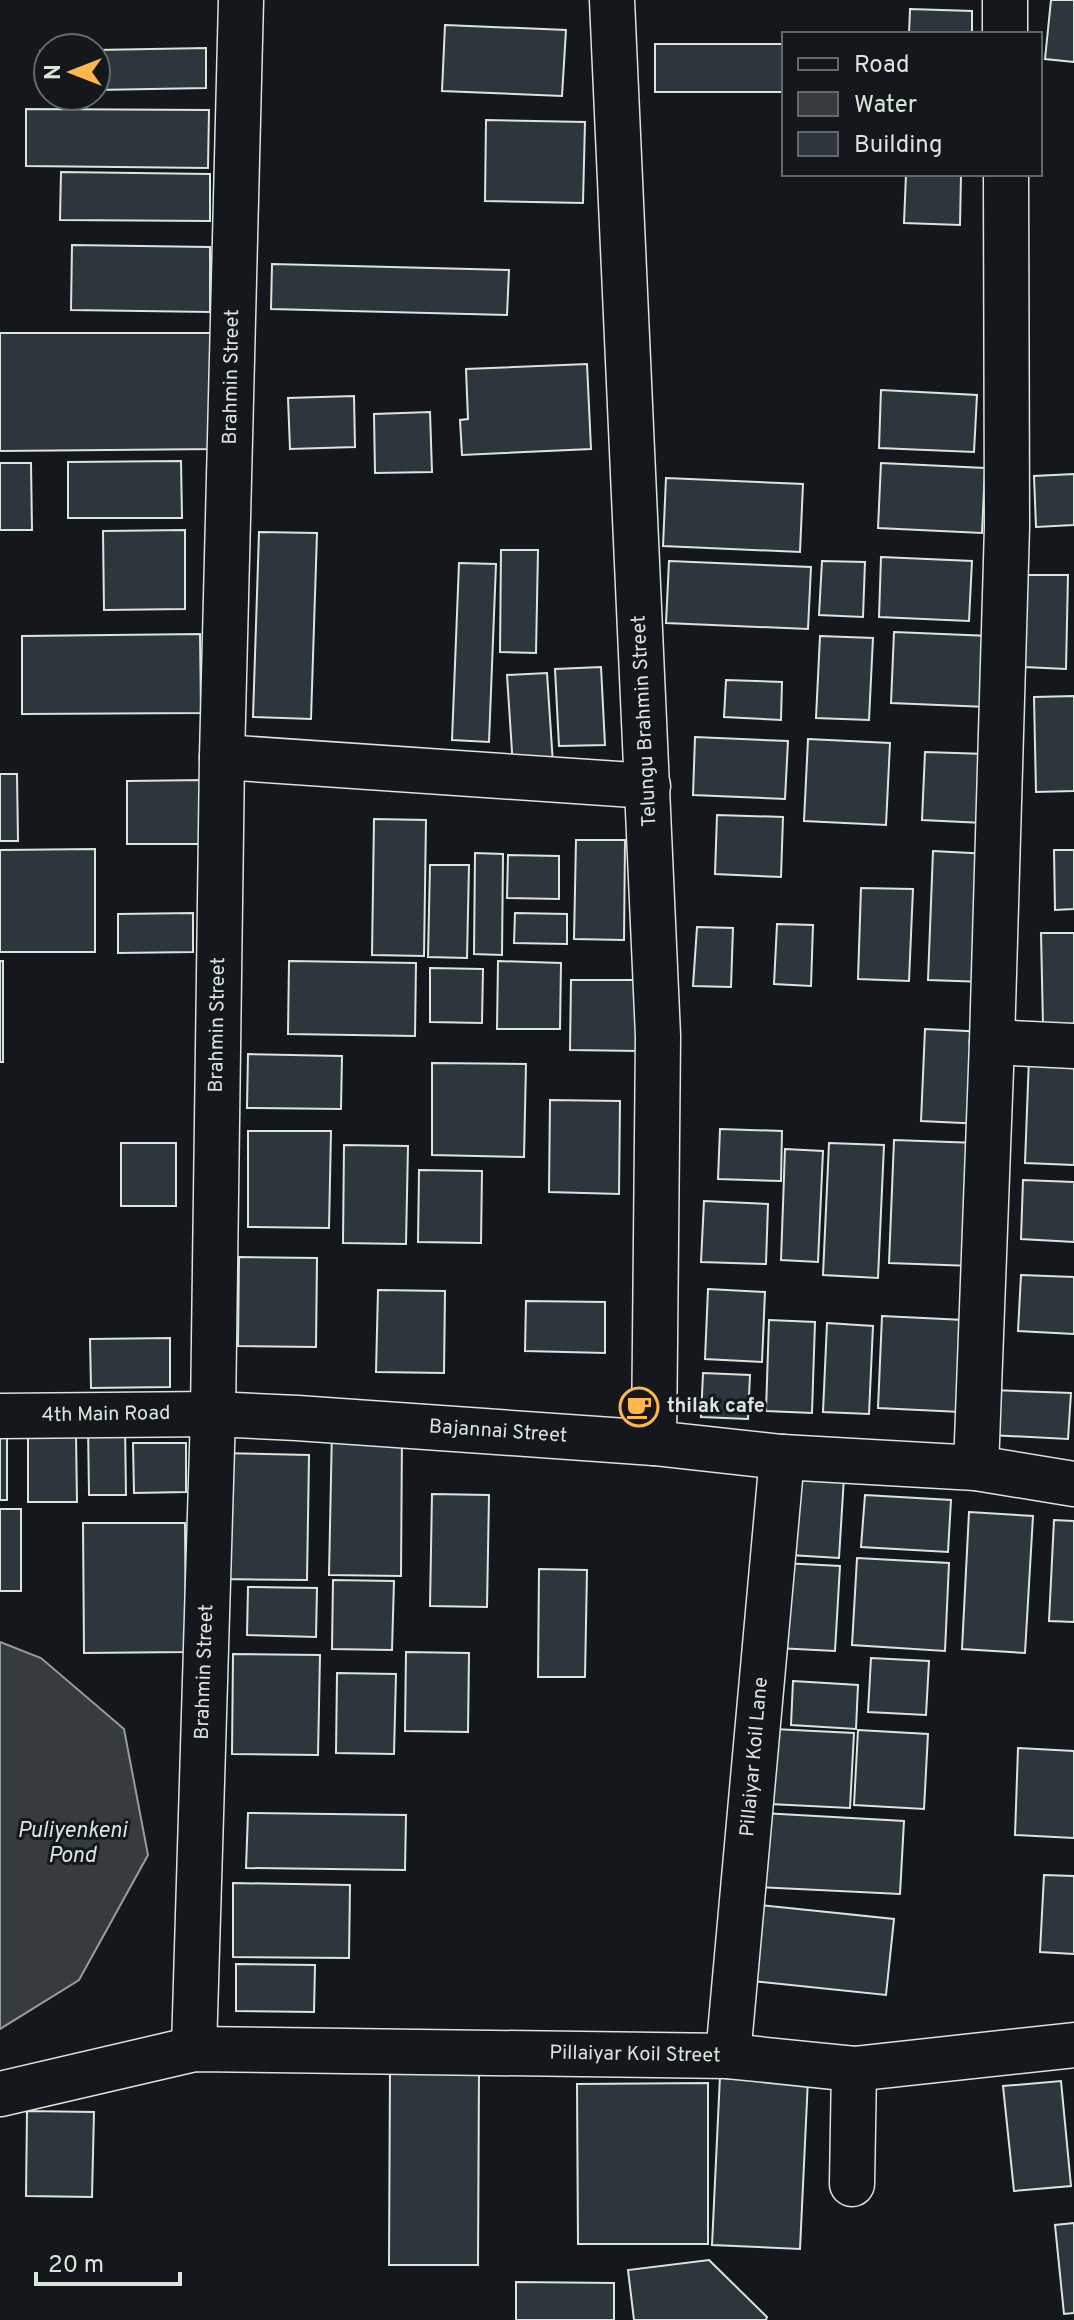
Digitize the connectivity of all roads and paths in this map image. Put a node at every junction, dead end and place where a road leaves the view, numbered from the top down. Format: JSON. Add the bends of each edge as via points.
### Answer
{"nodes":[{"id":1,"x":241,"y":0,"type":"edge"},
{"id":2,"x":612,"y":0,"type":"edge"},
{"id":3,"x":1005,"y":0,"type":"edge"},
{"id":4,"x":1005,"y":32,"type":"edge"},
{"id":5,"x":1006,"y":176,"type":"edge"},
{"id":6,"x":222,"y":757,"type":"junction"},
{"id":7,"x":648,"y":786,"type":"junction"},
{"id":8,"x":992,"y":1042,"type":"junction"},
{"id":9,"x":1074,"y":1046,"type":"edge"},
{"id":10,"x":213,"y":1414,"type":"junction"},
{"id":11,"x":0,"y":1416,"type":"edge"},
{"id":12,"x":654,"y":1443,"type":"junction"},
{"id":13,"x":782,"y":1457,"type":"junction"},
{"id":14,"x":976,"y":1468,"type":"junction"},
{"id":15,"x":1074,"y":1484,"type":"edge"},
{"id":16,"x":1074,"y":2045,"type":"edge"},
{"id":17,"x":194,"y":2049,"type":"junction"},
{"id":18,"x":728,"y":2056,"type":"junction"},
{"id":19,"x":854,"y":2069,"type":"junction"},
{"id":20,"x":0,"y":2094,"type":"edge"},
{"id":21,"x":852,"y":2184,"type":"dead end"}],
"edges":[{"from":1,"to":6,"type":"street","name":"Brahmin Street"},
{"from":2,"to":7,"type":"street","name":"Telungu Brahmin Street"},
{"from":3,"to":4,"type":"street"},
{"from":5,"to":8,"type":"street","via":[[1007,527]]},
{"from":6,"to":7,"type":"street"},
{"from":6,"to":10,"type":"street","name":"Brahmin Street"},
{"from":7,"to":12,"type":"street","name":"Telungu Brahmin Street","via":[[658,1036]]},
{"from":8,"to":9,"type":"street"},
{"from":8,"to":14,"type":"street"},
{"from":10,"to":11,"type":"street","name":"4th Main Road"},
{"from":10,"to":12,"type":"street","name":"Bajannai Street"},
{"from":10,"to":17,"type":"street","name":"Brahmin Street"},
{"from":12,"to":13,"type":"street","name":"Bajannai Street"},
{"from":13,"to":14,"type":"street","name":"Bajannai Street"},
{"from":13,"to":18,"type":"street","name":"Pillaiyar Koil Lane"},
{"from":14,"to":15,"type":"street","name":"Bajannai Street"},
{"from":16,"to":19,"type":"street","name":"Pillaiyar Koil Street"},
{"from":17,"to":18,"type":"street","name":"Pillaiyar Koil Street"},
{"from":17,"to":20,"type":"street","name":"Pillaiyar Koil Street"},
{"from":18,"to":19,"type":"street","name":"Pillaiyar Koil Street"},
{"from":19,"to":21,"type":"street"}]}
